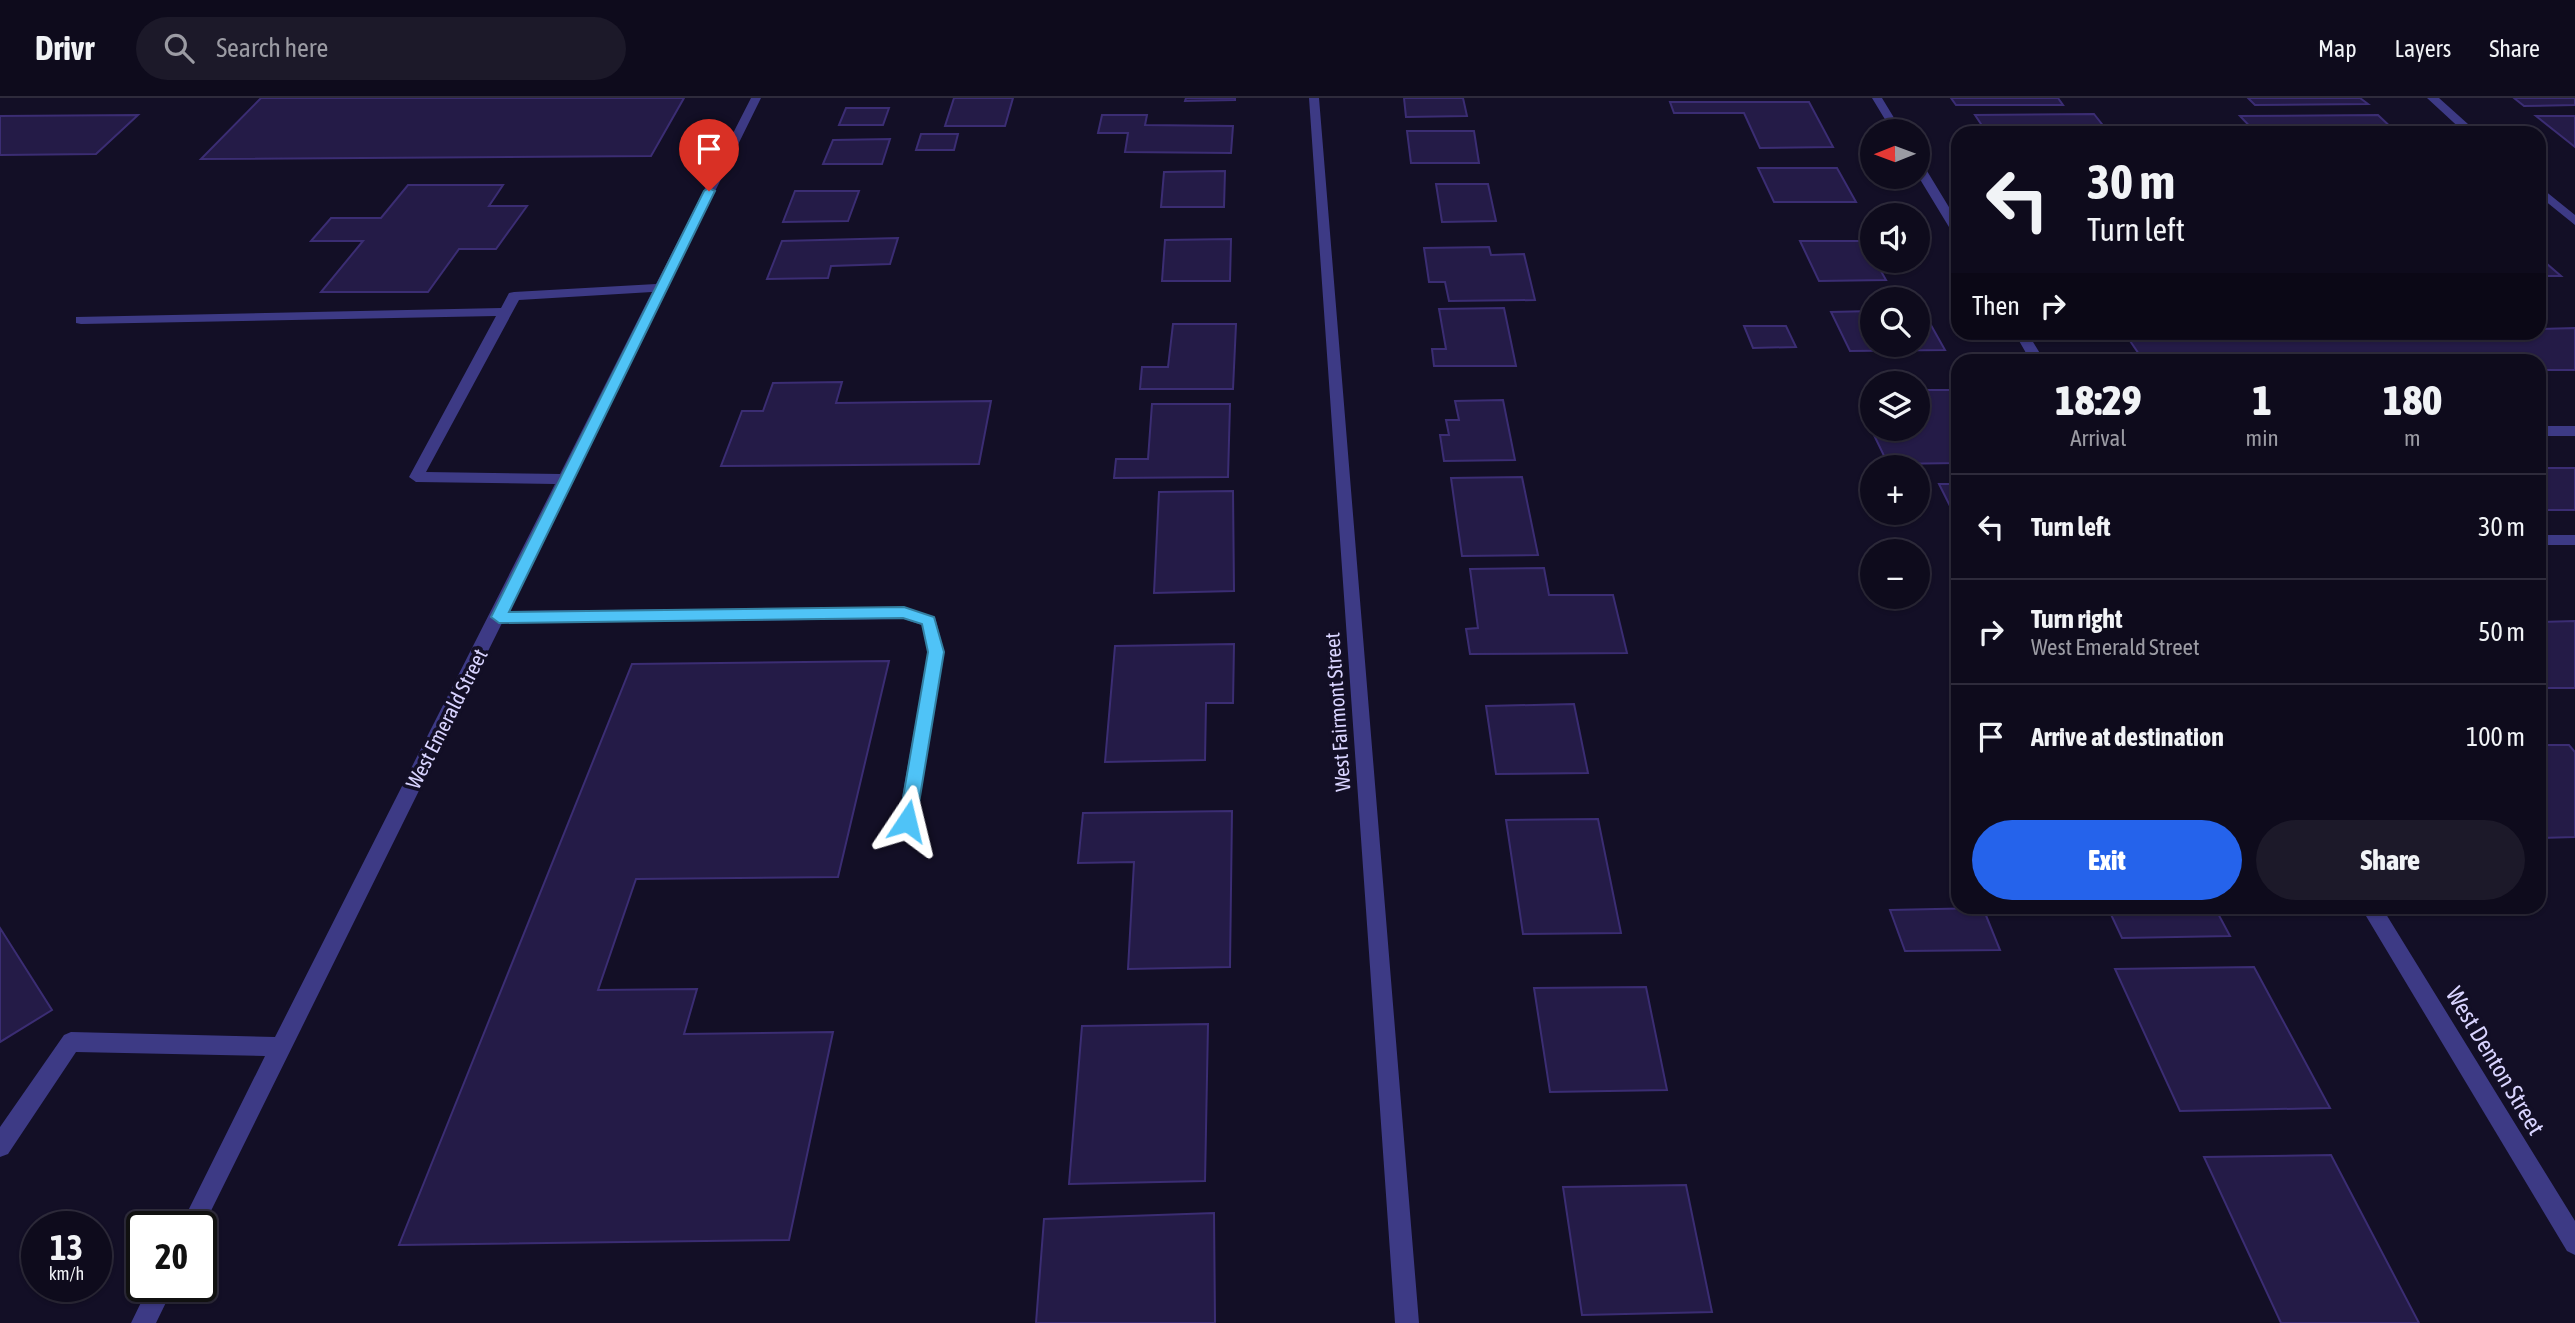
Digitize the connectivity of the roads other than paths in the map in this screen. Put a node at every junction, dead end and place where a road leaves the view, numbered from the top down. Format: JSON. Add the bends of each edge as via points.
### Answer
{"nodes":[{"id":1,"x":756,"y":98,"type":"edge"},
{"id":2,"x":1314,"y":98,"type":"edge"},
{"id":3,"x":1877,"y":98,"type":"edge"},
{"id":4,"x":2432,"y":98,"type":"edge"},
{"id":5,"x":1890,"y":119,"type":"edge"},
{"id":6,"x":2464,"y":126,"type":"edge"},
{"id":7,"x":1930,"y":186,"type":"edge"},
{"id":8,"x":2546,"y":197,"type":"edge"},
{"id":9,"x":1951,"y":220,"type":"edge"},
{"id":10,"x":2575,"y":221,"type":"edge"},
{"id":11,"x":660,"y":288,"type":"junction"},
{"id":12,"x":505,"y":312,"type":"junction"},
{"id":13,"x":81,"y":320,"type":"dead end"},
{"id":14,"x":2575,"y":431,"type":"edge"},
{"id":15,"x":2546,"y":432,"type":"edge"},
{"id":16,"x":566,"y":479,"type":"junction"},
{"id":17,"x":2546,"y":540,"type":"edge"},
{"id":18,"x":2575,"y":540,"type":"edge"},
{"id":19,"x":499,"y":617,"type":"junction"},
{"id":20,"x":907,"y":821,"type":"dead end"},
{"id":21,"x":2375,"y":914,"type":"edge"},
{"id":22,"x":281,"y":1047,"type":"junction"},
{"id":23,"x":0,"y":1146,"type":"edge"},
{"id":24,"x":199,"y":1211,"type":"edge"},
{"id":25,"x":2575,"y":1243,"type":"edge"},
{"id":26,"x":154,"y":1302,"type":"edge"},
{"id":27,"x":143,"y":1323,"type":"edge"},
{"id":28,"x":1407,"y":1323,"type":"edge"}],
"edges":[{"from":1,"to":11,"type":"street","name":"West Emerald Street"},
{"from":2,"to":28,"type":"street","name":"West Fairmont Street"},
{"from":3,"to":5,"type":"street"},
{"from":4,"to":6,"type":"street"},
{"from":7,"to":9,"type":"street"},
{"from":8,"to":10,"type":"street"},
{"from":11,"to":12,"type":"street","via":[[514,296]]},
{"from":11,"to":16,"type":"street","name":"West Emerald Street"},
{"from":12,"to":13,"type":"street"},
{"from":12,"to":16,"type":"street","via":[[416,477]]},
{"from":14,"to":15,"type":"street"},
{"from":16,"to":19,"type":"street","name":"West Emerald Street"},
{"from":17,"to":18,"type":"street"},
{"from":19,"to":20,"type":"street","via":[[904,613],[929,621],[936,652]]},
{"from":19,"to":22,"type":"street","name":"West Emerald Street"},
{"from":21,"to":25,"type":"street","name":"West Denton Street"},
{"from":22,"to":23,"type":"street","via":[[71,1042]]},
{"from":22,"to":24,"type":"street","name":"West Emerald Street"},
{"from":26,"to":27,"type":"street"}]}
